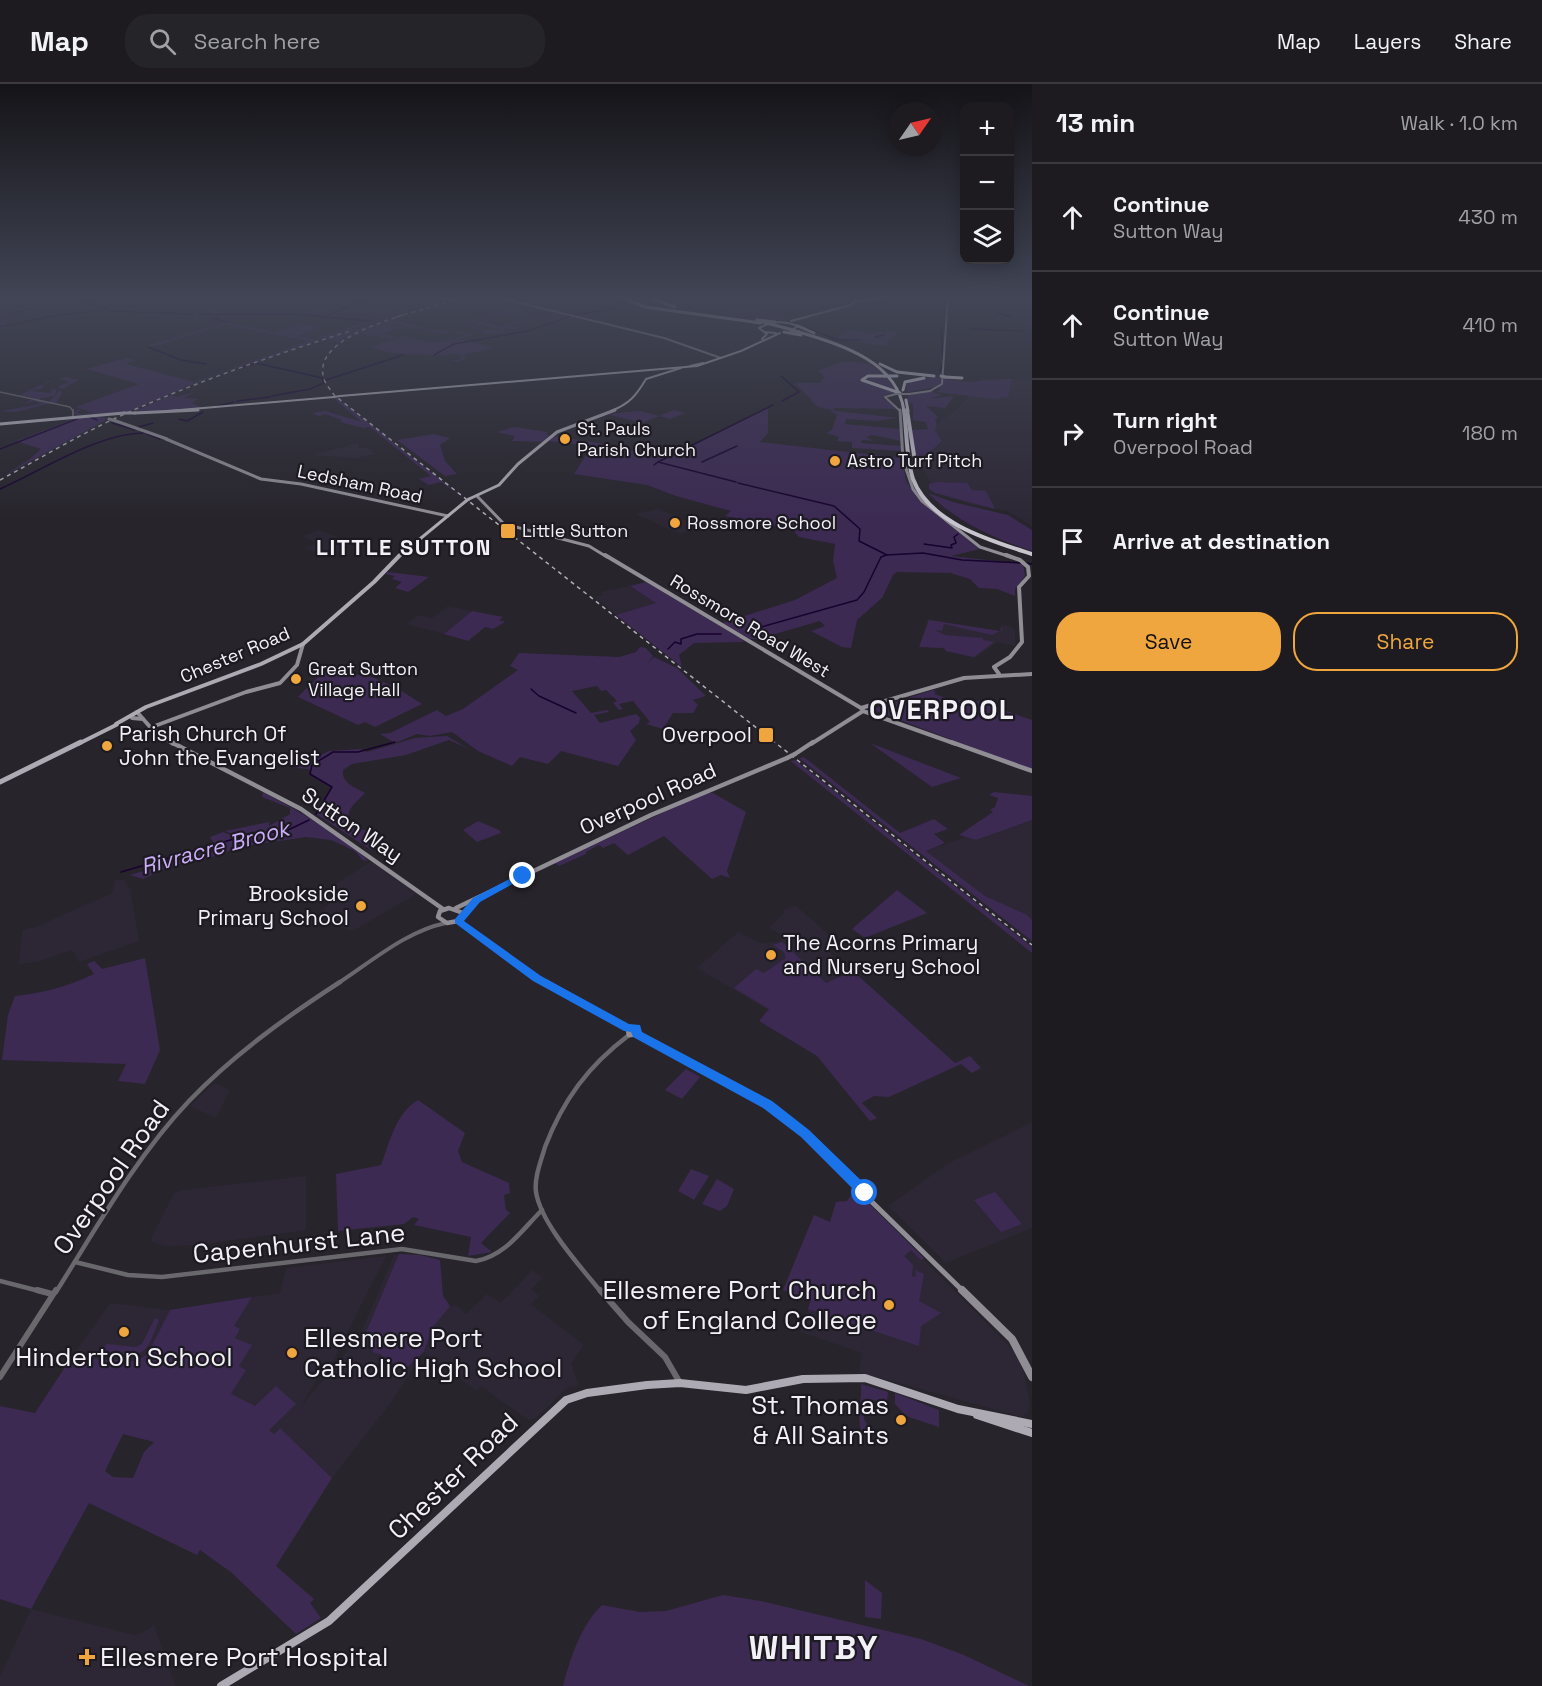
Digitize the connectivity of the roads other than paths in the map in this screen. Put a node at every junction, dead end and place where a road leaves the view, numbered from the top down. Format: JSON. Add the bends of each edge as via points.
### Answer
{"nodes":[{"id":1,"x":620,"y":372,"type":"edge"},
{"id":2,"x":669,"y":372,"type":"edge"},
{"id":3,"x":882,"y":372,"type":"edge"},
{"id":4,"x":887,"y":372,"type":"edge"},
{"id":5,"x":899,"y":372,"type":"edge"},
{"id":6,"x":944,"y":372,"type":"edge"},
{"id":7,"x":874,"y":376,"type":"junction"},
{"id":8,"x":939,"y":376,"type":"junction"},
{"id":9,"x":961,"y":378,"type":"dead end"},
{"id":10,"x":891,"y":379,"type":"junction"},
{"id":11,"x":0,"y":392,"type":"edge"},
{"id":12,"x":900,"y":393,"type":"junction"},
{"id":13,"x":103,"y":415,"type":"junction"},
{"id":14,"x":72,"y":417,"type":"junction"},
{"id":15,"x":0,"y":424,"type":"edge"},
{"id":16,"x":478,"y":498,"type":"junction"},
{"id":17,"x":448,"y":516,"type":"junction"},
{"id":18,"x":1032,"y":553,"type":"edge"},
{"id":19,"x":303,"y":644,"type":"junction"},
{"id":20,"x":999,"y":674,"type":"junction"},
{"id":21,"x":1032,"y":674,"type":"edge"},
{"id":22,"x":168,"y":700,"type":"junction"},
{"id":23,"x":161,"y":704,"type":"joint"},
{"id":24,"x":862,"y":710,"type":"junction"},
{"id":25,"x":868,"y":710,"type":"junction"},
{"id":26,"x":140,"y":713,"type":"junction"},
{"id":27,"x":132,"y":718,"type":"junction"},
{"id":28,"x":146,"y":720,"type":"junction"},
{"id":29,"x":119,"y":722,"type":"junction"},
{"id":30,"x":152,"y":726,"type":"junction"},
{"id":31,"x":1032,"y":771,"type":"edge"},
{"id":32,"x":0,"y":782,"type":"edge"},
{"id":33,"x":477,"y":900,"type":"junction"},
{"id":34,"x":456,"y":908,"type":"junction"},
{"id":35,"x":443,"y":909,"type":"junction"},
{"id":36,"x":463,"y":913,"type":"junction"},
{"id":37,"x":438,"y":917,"type":"junction"},
{"id":38,"x":458,"y":921,"type":"junction"},
{"id":39,"x":447,"y":923,"type":"junction"},
{"id":40,"x":432,"y":926,"type":"junction"},
{"id":41,"x":628,"y":1031,"type":"junction"},
{"id":42,"x":542,"y":1210,"type":"junction"},
{"id":43,"x":75,"y":1262,"type":"junction"},
{"id":44,"x":0,"y":1281,"type":"edge"},
{"id":45,"x":52,"y":1294,"type":"junction"},
{"id":46,"x":0,"y":1377,"type":"edge"},
{"id":47,"x":1032,"y":1377,"type":"edge"},
{"id":48,"x":680,"y":1383,"type":"junction"},
{"id":49,"x":967,"y":1411,"type":"junction"},
{"id":50,"x":1032,"y":1424,"type":"edge"},
{"id":51,"x":1032,"y":1433,"type":"edge"},
{"id":52,"x":221,"y":1686,"type":"edge"}],
"edges":[{"from":1,"to":13,"type":"highway","bridge":true,"via":[[224,409]]},
{"from":2,"to":16,"type":"main road","name":"Chester Road","via":[[646,379],[627,405],[557,432],[499,485]]},
{"from":3,"to":10,"type":"highway"},
{"from":4,"to":12,"type":"highway"},
{"from":5,"to":8,"type":"highway"},
{"from":6,"to":12,"type":"main road","bridge":true,"via":[[942,384],[930,391]]},
{"from":7,"to":8,"type":"highway","bridge":true},
{"from":7,"to":10,"type":"highway","via":[[864,379],[881,384],[890,383]]},
{"from":7,"to":12,"type":"highway","via":[[862,380]]},
{"from":8,"to":9,"type":"highway"},
{"from":8,"to":12,"type":"highway","via":[[906,381]]},
{"from":10,"to":12,"type":"highway"},
{"from":11,"to":14,"type":"street","via":[[70,407]]},
{"from":12,"to":18,"type":"highway","via":[[914,481],[922,494],[964,527]]},
{"from":12,"to":20,"type":"main road","via":[[885,397],[900,409],[903,460],[913,489],[922,501],[980,547],[1024,562],[1028,567],[1029,576],[1019,587],[1022,642],[1010,657],[994,667]]},
{"from":13,"to":14,"type":"highway"},
{"from":13,"to":17,"type":"main road","name":"Ledsham Road","bridge":true,"via":[[261,480]]},
{"from":14,"to":15,"type":"highway"},
{"from":16,"to":17,"type":"main road","name":"Chester Road","via":[[468,500]]},
{"from":16,"to":24,"type":"main road","name":"Rossmore Road West","via":[[504,524],[585,545]]},
{"from":17,"to":19,"type":"main road","name":"Chester Road"},
{"from":19,"to":22,"type":"main road","name":"Chester Road"},
{"from":19,"to":30,"type":"main road","via":[[297,665],[280,683]]},
{"from":20,"to":21,"type":"main road"},
{"from":20,"to":25,"type":"main road","via":[[976,676]]},
{"from":22,"to":23,"type":"main road","name":"Chester Road"},
{"from":22,"to":26,"type":"main road","name":"Chester Road"},
{"from":23,"to":26,"type":"main road"},
{"from":24,"to":25,"type":"main road"},
{"from":24,"to":33,"type":"main road","name":"Overpool Road","bridge":true,"via":[[787,758],[662,810]]},
{"from":25,"to":31,"type":"main road"},
{"from":26,"to":27,"type":"main road","name":"Chester Road"},
{"from":26,"to":28,"type":"main road","name":"Sutton Way"},
{"from":26,"to":29,"type":"main road","name":"Chester Road"},
{"from":27,"to":28,"type":"main road"},
{"from":27,"to":29,"type":"main road","name":"Chester Road"},
{"from":28,"to":30,"type":"main road","name":"Sutton Way"},
{"from":29,"to":32,"type":"main road","name":"Chester Road"},
{"from":30,"to":35,"type":"main road","name":"Sutton Way","via":[[198,757],[320,820]]},
{"from":33,"to":34,"type":"main road","name":"Overpool Road"},
{"from":33,"to":36,"type":"main road","name":"Overpool Road"},
{"from":34,"to":35,"type":"main road","name":"Overpool Road"},
{"from":34,"to":36,"type":"main road"},
{"from":35,"to":37,"type":"main road"},
{"from":36,"to":38,"type":"main road","name":"Overpool Road"},
{"from":37,"to":39,"type":"main road"},
{"from":37,"to":40,"type":"street","name":"Overpool Road"},
{"from":38,"to":39,"type":"main road"},
{"from":38,"to":41,"type":"main road","via":[[529,973]]},
{"from":39,"to":40,"type":"street","name":"Overpool Road"},
{"from":40,"to":43,"type":"street","name":"Overpool Road","via":[[367,963],[291,1014],[209,1081],[151,1147]]},
{"from":41,"to":42,"type":"street","via":[[570,1095],[537,1174],[536,1192]]},
{"from":41,"to":47,"type":"main road","via":[[752,1095],[796,1126],[1005,1332],[1022,1354]]},
{"from":42,"to":43,"type":"street","name":"Capenhurst Lane","via":[[496,1256],[483,1261],[460,1261],[402,1249],[162,1277],[128,1275]]},
{"from":42,"to":48,"type":"street","via":[[626,1320],[673,1364]]},
{"from":43,"to":45,"type":"street","name":"Overpool Road"},
{"from":44,"to":45,"type":"street"},
{"from":45,"to":46,"type":"street","name":"Overpool Road"},
{"from":48,"to":49,"type":"main road","name":"Chester Road","via":[[746,1390],[803,1379],[865,1378]]},
{"from":48,"to":52,"type":"main road","name":"Chester Road","via":[[635,1386],[566,1400],[345,1608],[304,1638]]},
{"from":49,"to":50,"type":"main road"},
{"from":49,"to":51,"type":"main road"}]}
